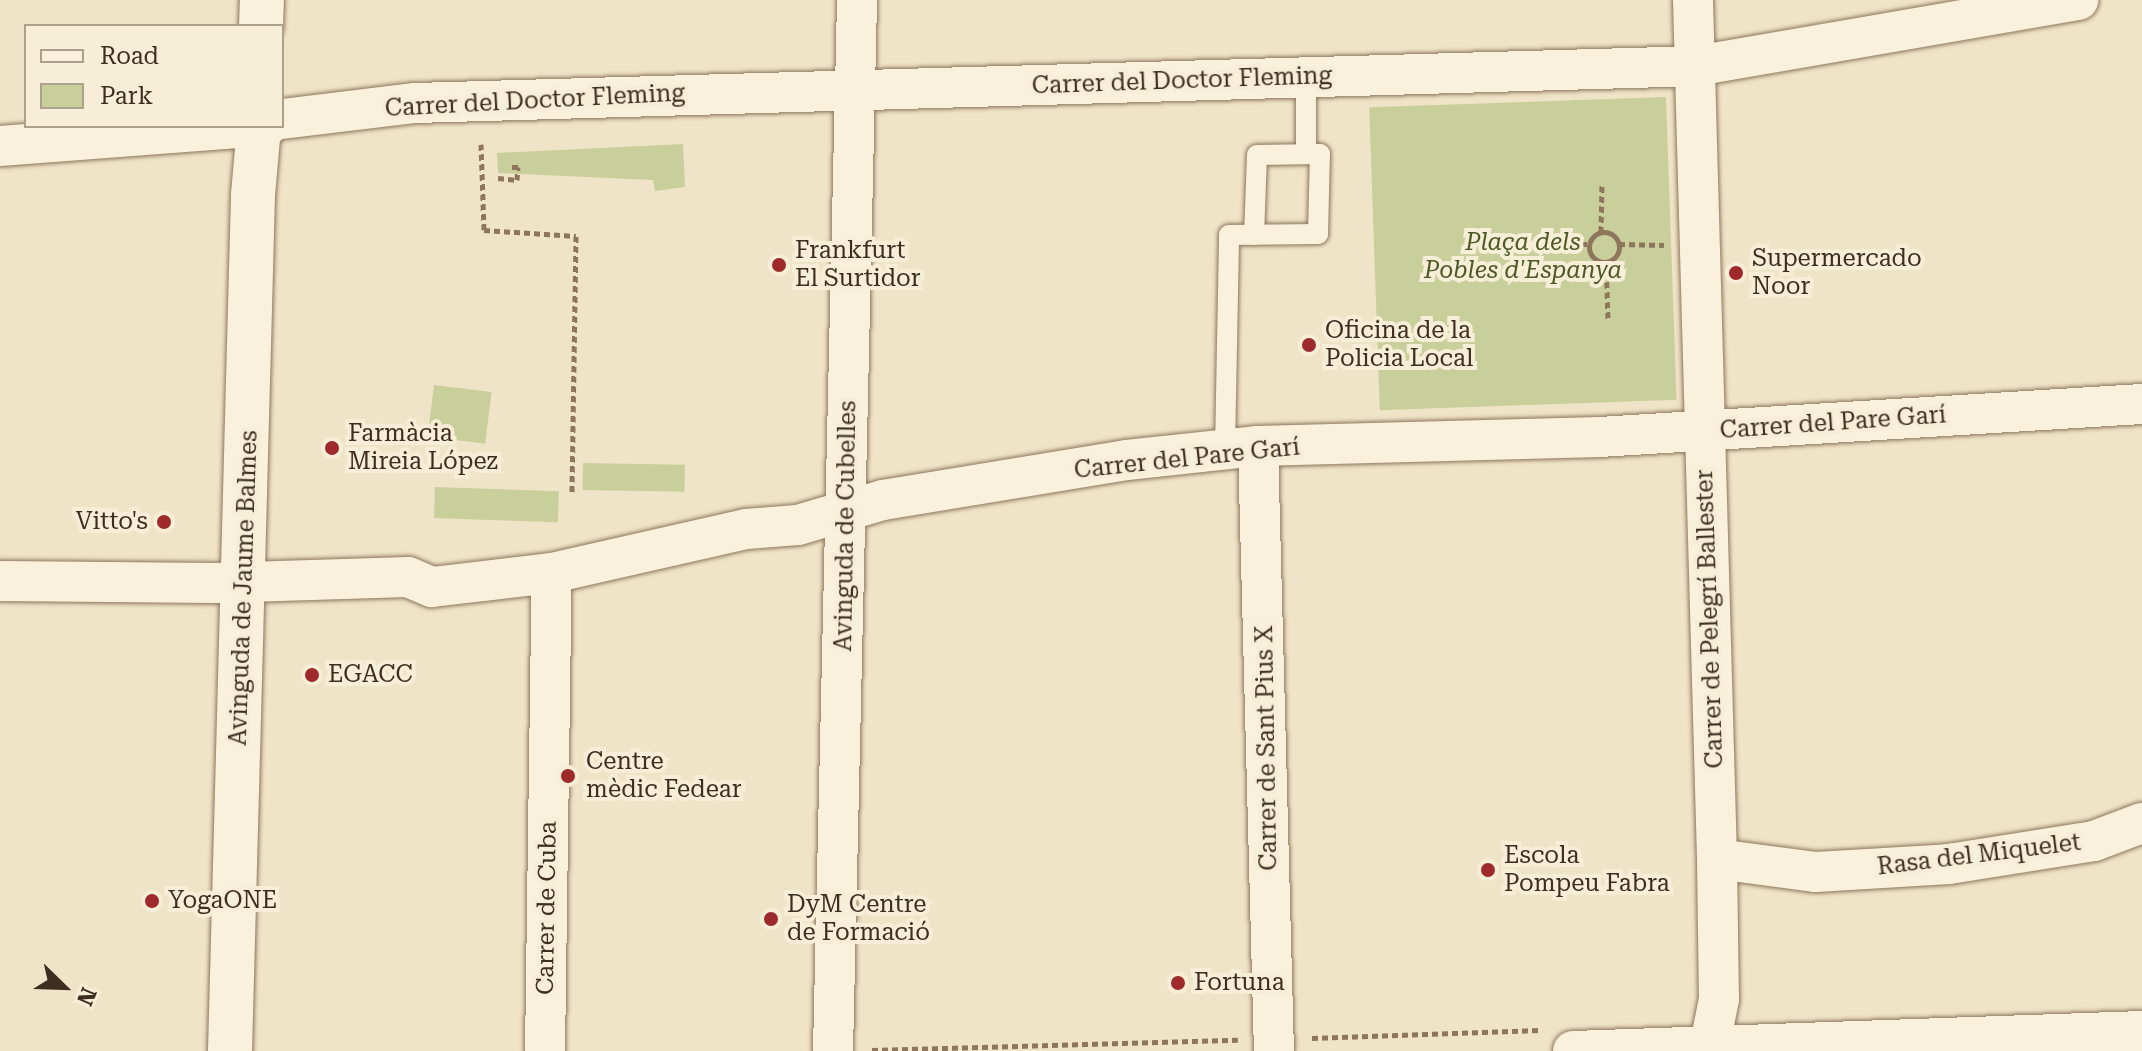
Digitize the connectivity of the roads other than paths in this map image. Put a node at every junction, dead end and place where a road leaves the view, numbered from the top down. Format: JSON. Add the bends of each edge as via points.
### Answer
{"nodes":[{"id":1,"x":262,"y":0,"type":"edge"},
{"id":2,"x":857,"y":0,"type":"edge"},
{"id":3,"x":1693,"y":0,"type":"edge"},
{"id":4,"x":2078,"y":0,"type":"edge"},
{"id":5,"x":261,"y":24,"type":"edge"},
{"id":6,"x":1696,"y":66,"type":"junction"},
{"id":7,"x":1306,"y":77,"type":"junction"},
{"id":8,"x":857,"y":90,"type":"junction"},
{"id":9,"x":284,"y":122,"type":"edge"},
{"id":10,"x":229,"y":128,"type":"edge"},
{"id":11,"x":266,"y":128,"type":"edge"},
{"id":12,"x":0,"y":146,"type":"edge"},
{"id":13,"x":1306,"y":154,"type":"junction"},
{"id":14,"x":1254,"y":235,"type":"junction"},
{"id":15,"x":2142,"y":404,"type":"edge"},
{"id":16,"x":1704,"y":432,"type":"junction"},
{"id":17,"x":1242,"y":447,"type":"junction"},
{"id":18,"x":846,"y":508,"type":"junction"},
{"id":19,"x":552,"y":573,"type":"junction"},
{"id":20,"x":0,"y":581,"type":"edge"},
{"id":21,"x":244,"y":583,"type":"junction"},
{"id":22,"x":2142,"y":823,"type":"edge"},
{"id":23,"x":1717,"y":859,"type":"junction"},
{"id":24,"x":2142,"y":1031,"type":"edge"},
{"id":25,"x":1703,"y":1046,"type":"edge"},
{"id":26,"x":230,"y":1051,"type":"edge"},
{"id":27,"x":545,"y":1051,"type":"edge"},
{"id":28,"x":833,"y":1051,"type":"edge"},
{"id":29,"x":1274,"y":1051,"type":"edge"},
{"id":30,"x":1573,"y":1051,"type":"edge"}],
"edges":[{"from":1,"to":5,"type":"street"},
{"from":2,"to":8,"type":"street","name":"Avinguda de Cubelles"},
{"from":3,"to":6,"type":"street","name":"Carrer de Pelegrí Ballester"},
{"from":4,"to":6,"type":"street","name":"Carrer del Doctor Fleming"},
{"from":6,"to":7,"type":"street","name":"Carrer del Doctor Fleming"},
{"from":6,"to":16,"type":"street","name":"Carrer de Pelegrí Ballester"},
{"from":7,"to":8,"type":"street","name":"Carrer del Doctor Fleming"},
{"from":7,"to":13,"type":"lane"},
{"from":8,"to":9,"type":"street","name":"Carrer del Doctor Fleming","via":[[415,103]]},
{"from":8,"to":18,"type":"street","name":"Avinguda de Cubelles"},
{"from":10,"to":12,"type":"street","name":"Carrer del Doctor Fleming"},
{"from":11,"to":21,"type":"street","name":"Avinguda de Jaume Balmes","via":[[253,195]]},
{"from":13,"to":14,"type":"lane","via":[[1257,155]]},
{"from":13,"to":14,"type":"lane","via":[[1320,154],[1318,234]]},
{"from":14,"to":17,"type":"lane","via":[[1229,235]]},
{"from":15,"to":16,"type":"street","name":"Carrer del Pare Garí"},
{"from":16,"to":17,"type":"street","name":"Carrer del Pare Garí"},
{"from":16,"to":23,"type":"street","name":"Carrer de Pelegrí Ballester"},
{"from":17,"to":18,"type":"street","name":"Carrer del Pare Garí","via":[[1127,460]]},
{"from":17,"to":29,"type":"street","name":"Carrer de Sant Pius X"},
{"from":18,"to":19,"type":"street","name":"Carrer del Pare Garí","via":[[798,525],[746,529]]},
{"from":18,"to":28,"type":"street","name":"Avinguda de Cubelles"},
{"from":19,"to":21,"type":"street","name":"Carrer del Pare Garí","via":[[432,587],[408,577]]},
{"from":19,"to":27,"type":"street","name":"Carrer de Cuba"},
{"from":20,"to":21,"type":"street","name":"Carrer del Pare Garí"},
{"from":21,"to":26,"type":"street","name":"Avinguda de Jaume Balmes"},
{"from":22,"to":23,"type":"street","name":"Rasa del Miquelet","via":[[2094,841],[1949,864],[1816,872]]},
{"from":23,"to":25,"type":"street","name":"Carrer de Pelegrí Ballester","via":[[1719,999]]},
{"from":24,"to":25,"type":"street"},
{"from":25,"to":30,"type":"street"}]}
